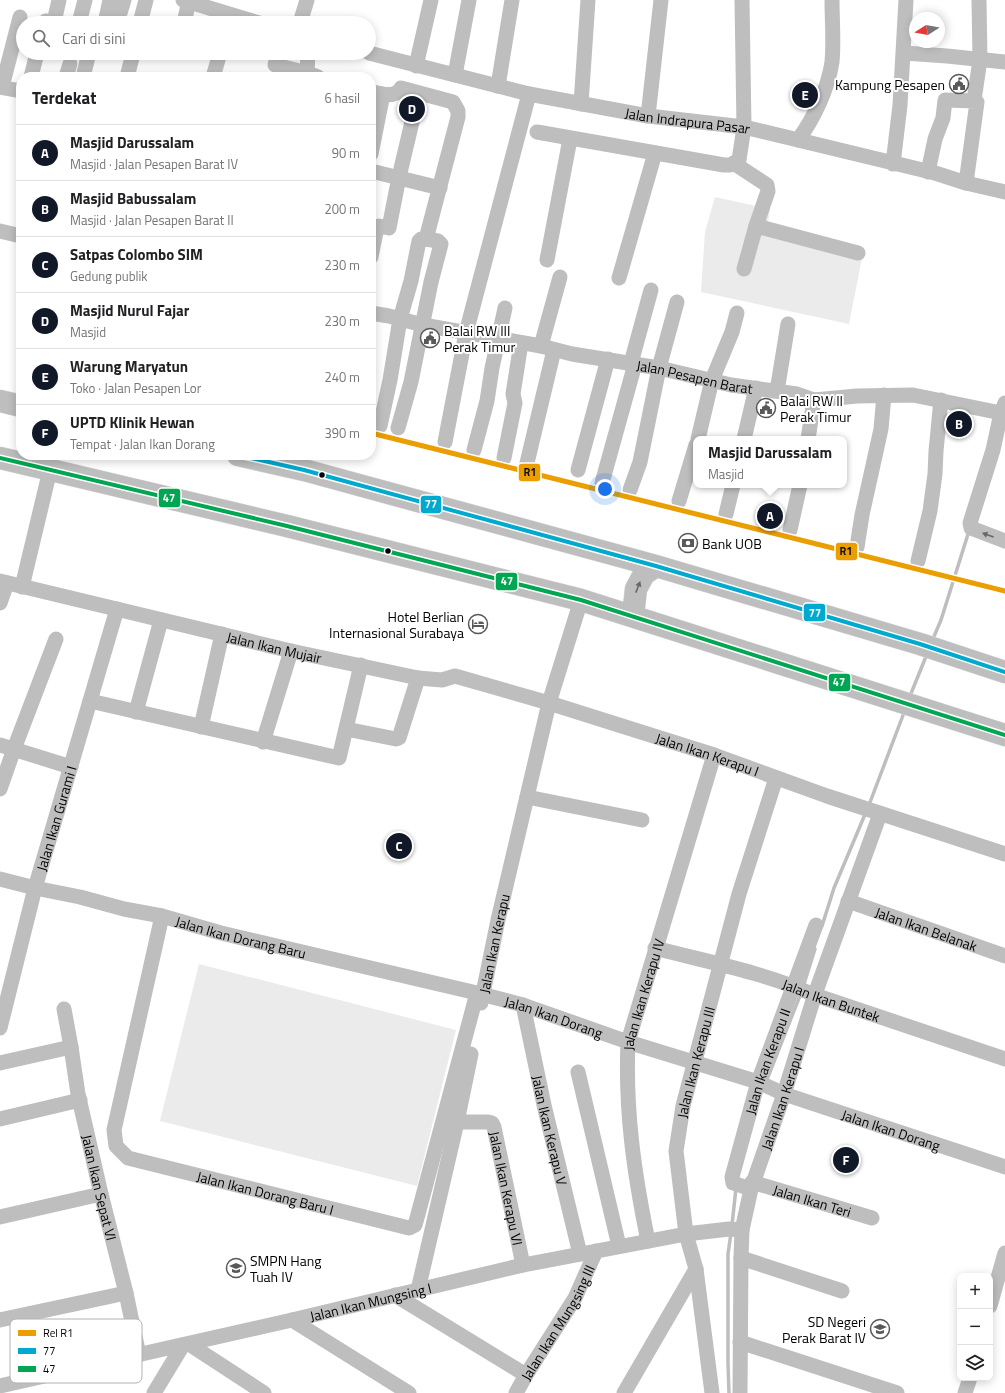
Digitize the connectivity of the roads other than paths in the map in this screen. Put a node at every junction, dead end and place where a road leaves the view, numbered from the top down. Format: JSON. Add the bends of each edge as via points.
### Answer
{"nodes":[{"id":1,"x":59,"y":0,"type":"edge"},
{"id":2,"x":85,"y":0,"type":"edge"},
{"id":3,"x":110,"y":0,"type":"edge"},
{"id":4,"x":146,"y":0,"type":"edge"},
{"id":5,"x":307,"y":0,"type":"edge"},
{"id":6,"x":431,"y":0,"type":"edge"},
{"id":7,"x":469,"y":0,"type":"edge"},
{"id":8,"x":512,"y":0,"type":"edge"},
{"id":9,"x":588,"y":0,"type":"edge"},
{"id":10,"x":661,"y":0,"type":"edge"},
{"id":11,"x":742,"y":0,"type":"edge"},
{"id":12,"x":832,"y":0,"type":"edge"},
{"id":13,"x":906,"y":0,"type":"edge"},
{"id":14,"x":979,"y":0,"type":"edge"},
{"id":15,"x":186,"y":1,"type":"edge"},
{"id":16,"x":55,"y":16,"type":"edge"},
{"id":17,"x":81,"y":16,"type":"edge"},
{"id":18,"x":106,"y":16,"type":"edge"},
{"id":19,"x":142,"y":16,"type":"edge"},
{"id":20,"x":185,"y":16,"type":"edge"},
{"id":21,"x":214,"y":16,"type":"edge"},
{"id":22,"x":302,"y":16,"type":"edge"},
{"id":23,"x":16,"y":32,"type":"edge"},
{"id":24,"x":904,"y":53,"type":"junction"},
{"id":25,"x":376,"y":55,"type":"edge"},
{"id":26,"x":35,"y":60,"type":"edge"},
{"id":27,"x":88,"y":60,"type":"edge"},
{"id":28,"x":131,"y":60,"type":"edge"},
{"id":29,"x":216,"y":60,"type":"edge"},
{"id":30,"x":278,"y":60,"type":"edge"},
{"id":31,"x":308,"y":60,"type":"edge"},
{"id":32,"x":980,"y":60,"type":"junction"},
{"id":33,"x":1005,"y":62,"type":"edge"},
{"id":34,"x":416,"y":66,"type":"junction"},
{"id":35,"x":32,"y":72,"type":"edge"},
{"id":36,"x":85,"y":72,"type":"edge"},
{"id":37,"x":128,"y":72,"type":"edge"},
{"id":38,"x":214,"y":72,"type":"edge"},
{"id":39,"x":300,"y":72,"type":"edge"},
{"id":40,"x":308,"y":72,"type":"edge"},
{"id":41,"x":455,"y":75,"type":"junction"},
{"id":42,"x":498,"y":86,"type":"junction"},
{"id":43,"x":1,"y":87,"type":"edge"},
{"id":44,"x":16,"y":90,"type":"edge"},
{"id":45,"x":377,"y":93,"type":"edge"},
{"id":46,"x":529,"y":94,"type":"junction"},
{"id":47,"x":974,"y":100,"type":"junction"},
{"id":48,"x":376,"y":103,"type":"edge"},
{"id":49,"x":581,"y":104,"type":"junction"},
{"id":50,"x":648,"y":116,"type":"junction"},
{"id":51,"x":412,"y":122,"type":"dead end"},
{"id":52,"x":744,"y":127,"type":"junction"},
{"id":53,"x":537,"y":132,"type":"dead end"},
{"id":54,"x":570,"y":139,"type":"junction"},
{"id":55,"x":798,"y":140,"type":"junction"},
{"id":56,"x":655,"y":153,"type":"junction"},
{"id":57,"x":735,"y":164,"type":"junction"},
{"id":58,"x":893,"y":164,"type":"junction"},
{"id":59,"x":376,"y":172,"type":"edge"},
{"id":60,"x":928,"y":172,"type":"junction"},
{"id":61,"x":398,"y":177,"type":"junction"},
{"id":62,"x":966,"y":183,"type":"junction"},
{"id":63,"x":440,"y":188,"type":"junction"},
{"id":64,"x":1005,"y":192,"type":"edge"},
{"id":65,"x":756,"y":226,"type":"junction"},
{"id":66,"x":0,"y":231,"type":"edge"},
{"id":67,"x":376,"y":232,"type":"edge"},
{"id":68,"x":16,"y":235,"type":"edge"},
{"id":69,"x":428,"y":240,"type":"junction"},
{"id":70,"x":858,"y":253,"type":"dead end"},
{"id":71,"x":547,"y":260,"type":"dead end"},
{"id":72,"x":744,"y":269,"type":"dead end"},
{"id":73,"x":560,"y":277,"type":"dead end"},
{"id":74,"x":619,"y":278,"type":"dead end"},
{"id":75,"x":651,"y":290,"type":"dead end"},
{"id":76,"x":677,"y":302,"type":"dead end"},
{"id":77,"x":504,"y":308,"type":"dead end"},
{"id":78,"x":736,"y":313,"type":"dead end"},
{"id":79,"x":376,"y":314,"type":"edge"},
{"id":80,"x":400,"y":319,"type":"junction"},
{"id":81,"x":788,"y":324,"type":"dead end"},
{"id":82,"x":423,"y":325,"type":"junction"},
{"id":83,"x":466,"y":333,"type":"junction"},
{"id":84,"x":498,"y":338,"type":"junction"},
{"id":85,"x":521,"y":343,"type":"junction"},
{"id":86,"x":547,"y":348,"type":"junction"},
{"id":87,"x":608,"y":359,"type":"junction"},
{"id":88,"x":633,"y":364,"type":"junction"},
{"id":89,"x":659,"y":368,"type":"junction"},
{"id":90,"x":712,"y":380,"type":"junction"},
{"id":91,"x":756,"y":388,"type":"junction"},
{"id":92,"x":774,"y":391,"type":"junction"},
{"id":93,"x":884,"y":395,"type":"junction"},
{"id":94,"x":814,"y":400,"type":"junction"},
{"id":95,"x":941,"y":400,"type":"junction"},
{"id":96,"x":0,"y":401,"type":"edge"},
{"id":97,"x":16,"y":405,"type":"edge"},
{"id":98,"x":1003,"y":408,"type":"edge"},
{"id":99,"x":380,"y":426,"type":"dead end"},
{"id":100,"x":398,"y":428,"type":"dead end"},
{"id":101,"x":699,"y":436,"type":"edge"},
{"id":102,"x":745,"y":436,"type":"edge"},
{"id":103,"x":808,"y":436,"type":"edge"},
{"id":104,"x":445,"y":442,"type":"dead end"},
{"id":105,"x":474,"y":450,"type":"dead end"},
{"id":106,"x":693,"y":455,"type":"edge"},
{"id":107,"x":0,"y":458,"type":"edge"},
{"id":108,"x":504,"y":458,"type":"dead end"},
{"id":109,"x":260,"y":460,"type":"edge"},
{"id":110,"x":527,"y":463,"type":"dead end"},
{"id":111,"x":50,"y":470,"type":"junction"},
{"id":112,"x":578,"y":470,"type":"dead end"},
{"id":113,"x":602,"y":483,"type":"dead end"},
{"id":114,"x":732,"y":488,"type":"edge"},
{"id":115,"x":799,"y":488,"type":"edge"},
{"id":116,"x":630,"y":490,"type":"dead end"},
{"id":117,"x":679,"y":501,"type":"dead end"},
{"id":118,"x":726,"y":514,"type":"dead end"},
{"id":119,"x":790,"y":530,"type":"dead end"},
{"id":120,"x":1005,"y":541,"type":"edge"},
{"id":121,"x":857,"y":547,"type":"dead end"},
{"id":122,"x":918,"y":561,"type":"dead end"},
{"id":123,"x":656,"y":566,"type":"junction"},
{"id":124,"x":3,"y":582,"type":"edge"},
{"id":125,"x":22,"y":587,"type":"junction"},
{"id":126,"x":581,"y":600,"type":"junction"},
{"id":127,"x":0,"y":603,"type":"edge"},
{"id":128,"x":117,"y":609,"type":"junction"},
{"id":129,"x":633,"y":616,"type":"junction"},
{"id":130,"x":161,"y":620,"type":"junction"},
{"id":131,"x":222,"y":634,"type":"junction"},
{"id":132,"x":56,"y":639,"type":"dead end"},
{"id":133,"x":291,"y":651,"type":"junction"},
{"id":134,"x":361,"y":665,"type":"junction"},
{"id":135,"x":1005,"y":672,"type":"edge"},
{"id":136,"x":418,"y":678,"type":"junction"},
{"id":137,"x":90,"y":701,"type":"junction"},
{"id":138,"x":549,"y":702,"type":"junction"},
{"id":139,"x":136,"y":712,"type":"junction"},
{"id":140,"x":201,"y":727,"type":"junction"},
{"id":141,"x":346,"y":729,"type":"junction"},
{"id":142,"x":1005,"y":735,"type":"edge"},
{"id":143,"x":263,"y":742,"type":"junction"},
{"id":144,"x":7,"y":747,"type":"edge"},
{"id":145,"x":714,"y":755,"type":"junction"},
{"id":146,"x":71,"y":767,"type":"junction"},
{"id":147,"x":776,"y":778,"type":"junction"},
{"id":148,"x":0,"y":789,"type":"edge"},
{"id":149,"x":527,"y":797,"type":"junction"},
{"id":150,"x":874,"y":811,"type":"junction"},
{"id":151,"x":642,"y":820,"type":"dead end"},
{"id":152,"x":1005,"y":854,"type":"edge"},
{"id":153,"x":0,"y":879,"type":"edge"},
{"id":154,"x":35,"y":888,"type":"junction"},
{"id":155,"x":848,"y":901,"type":"junction"},
{"id":156,"x":162,"y":916,"type":"junction"},
{"id":157,"x":816,"y":925,"type":"dead end"},
{"id":158,"x":655,"y":948,"type":"junction"},
{"id":159,"x":1005,"y":956,"type":"edge"},
{"id":160,"x":721,"y":965,"type":"junction"},
{"id":161,"x":805,"y":990,"type":"junction"},
{"id":162,"x":480,"y":993,"type":"junction"},
{"id":163,"x":523,"y":1005,"type":"junction"},
{"id":164,"x":64,"y":1009,"type":"dead end"},
{"id":165,"x":0,"y":1028,"type":"edge"},
{"id":166,"x":628,"y":1042,"type":"junction"},
{"id":167,"x":71,"y":1047,"type":"junction"},
{"id":168,"x":1005,"y":1059,"type":"edge"},
{"id":169,"x":695,"y":1062,"type":"junction"},
{"id":170,"x":0,"y":1063,"type":"edge"},
{"id":171,"x":578,"y":1072,"type":"dead end"},
{"id":172,"x":760,"y":1083,"type":"junction"},
{"id":173,"x":781,"y":1093,"type":"junction"},
{"id":174,"x":80,"y":1100,"type":"junction"},
{"id":175,"x":0,"y":1119,"type":"edge"},
{"id":176,"x":457,"y":1122,"type":"junction"},
{"id":177,"x":1005,"y":1167,"type":"edge"},
{"id":178,"x":751,"y":1186,"type":"junction"},
{"id":179,"x":101,"y":1194,"type":"junction"},
{"id":180,"x":0,"y":1217,"type":"edge"},
{"id":181,"x":872,"y":1218,"type":"dead end"},
{"id":182,"x":737,"y":1229,"type":"junction"},
{"id":183,"x":686,"y":1234,"type":"junction"},
{"id":184,"x":648,"y":1240,"type":"junction"},
{"id":185,"x":619,"y":1246,"type":"junction"},
{"id":186,"x":596,"y":1251,"type":"junction"},
{"id":187,"x":1005,"y":1253,"type":"edge"},
{"id":188,"x":580,"y":1254,"type":"junction"},
{"id":189,"x":741,"y":1258,"type":"junction"},
{"id":190,"x":523,"y":1265,"type":"junction"},
{"id":191,"x":696,"y":1269,"type":"junction"},
{"id":192,"x":418,"y":1290,"type":"junction"},
{"id":193,"x":842,"y":1291,"type":"dead end"},
{"id":194,"x":126,"y":1293,"type":"junction"},
{"id":195,"x":395,"y":1295,"type":"junction"},
{"id":196,"x":993,"y":1295,"type":"edge"},
{"id":197,"x":131,"y":1319,"type":"edge"},
{"id":198,"x":0,"y":1320,"type":"edge"},
{"id":199,"x":292,"y":1320,"type":"junction"},
{"id":200,"x":740,"y":1342,"type":"junction"},
{"id":201,"x":186,"y":1345,"type":"junction"},
{"id":202,"x":142,"y":1354,"type":"edge"},
{"id":203,"x":526,"y":1375,"type":"junction"},
{"id":204,"x":969,"y":1381,"type":"edge"},
{"id":205,"x":13,"y":1383,"type":"edge"},
{"id":206,"x":0,"y":1386,"type":"edge"},
{"id":207,"x":154,"y":1393,"type":"edge"},
{"id":208,"x":264,"y":1393,"type":"edge"},
{"id":209,"x":409,"y":1393,"type":"edge"},
{"id":210,"x":516,"y":1393,"type":"edge"},
{"id":211,"x":624,"y":1393,"type":"edge"},
{"id":212,"x":712,"y":1393,"type":"edge"},
{"id":213,"x":740,"y":1393,"type":"edge"},
{"id":214,"x":897,"y":1393,"type":"edge"},
{"id":215,"x":965,"y":1393,"type":"edge"}],
"edges":[{"from":1,"to":16,"type":"street"},
{"from":2,"to":17,"type":"street"},
{"from":3,"to":18,"type":"street"},
{"from":4,"to":19,"type":"street"},
{"from":5,"to":22,"type":"street"},
{"from":6,"to":34,"type":"street"},
{"from":7,"to":41,"type":"street"},
{"from":8,"to":42,"type":"street"},
{"from":9,"to":49,"type":"street"},
{"from":10,"to":50,"type":"street"},
{"from":11,"to":52,"type":"street"},
{"from":12,"to":55,"type":"street","via":[[832,60],[828,78],[805,131]]},
{"from":13,"to":24,"type":"street"},
{"from":14,"to":32,"type":"street"},
{"from":15,"to":20,"type":"street"},
{"from":15,"to":21,"type":"street"},
{"from":23,"to":43,"type":"street"},
{"from":24,"to":32,"type":"street"},
{"from":24,"to":58,"type":"street"},
{"from":25,"to":34,"type":"street","name":"Jalan Indrapura Pasar"},
{"from":26,"to":35,"type":"street"},
{"from":27,"to":36,"type":"street"},
{"from":28,"to":37,"type":"street"},
{"from":29,"to":38,"type":"street"},
{"from":30,"to":39,"type":"street","via":[[289,69]]},
{"from":31,"to":40,"type":"street"},
{"from":32,"to":33,"type":"street"},
{"from":32,"to":47,"type":"street"},
{"from":34,"to":41,"type":"street","name":"Jalan Indrapura Pasar"},
{"from":41,"to":42,"type":"street","name":"Jalan Indrapura Pasar"},
{"from":42,"to":46,"type":"street","name":"Jalan Indrapura Pasar"},
{"from":43,"to":44,"type":"street"},
{"from":45,"to":48,"type":"street"},
{"from":45,"to":63,"type":"street","via":[[388,95],[396,93],[401,88],[453,102],[456,106],[458,117]]},
{"from":46,"to":49,"type":"street","name":"Jalan Indrapura Pasar"},
{"from":46,"to":83,"type":"street"},
{"from":47,"to":60,"type":"street","via":[[945,100],[943,118],[935,139]]},
{"from":47,"to":62,"type":"street","via":[[977,102]]},
{"from":49,"to":50,"type":"street","name":"Jalan Indrapura Pasar"},
{"from":50,"to":52,"type":"street","name":"Jalan Indrapura Pasar"},
{"from":51,"to":61,"type":"street"},
{"from":52,"to":55,"type":"street","name":"Jalan Indrapura Pasar"},
{"from":52,"to":57,"type":"street","via":[[739,160]]},
{"from":53,"to":54,"type":"street"},
{"from":54,"to":56,"type":"street"},
{"from":54,"to":71,"type":"street"},
{"from":55,"to":58,"type":"street","name":"Jalan Indrapura Pasar"},
{"from":56,"to":57,"type":"street","via":[[730,166]]},
{"from":56,"to":74,"type":"street"},
{"from":57,"to":65,"type":"street","via":[[768,187]]},
{"from":58,"to":60,"type":"street","name":"Jalan Indrapura Pasar"},
{"from":59,"to":61,"type":"street"},
{"from":60,"to":62,"type":"street","name":"Jalan Indrapura Pasar"},
{"from":61,"to":63,"type":"street"},
{"from":61,"to":67,"type":"street","via":[[388,228],[379,226]]},
{"from":62,"to":64,"type":"street","name":"Jalan Indrapura Pasar"},
{"from":63,"to":69,"type":"street"},
{"from":65,"to":70,"type":"street"},
{"from":65,"to":72,"type":"street"},
{"from":66,"to":68,"type":"street"},
{"from":69,"to":80,"type":"street","via":[[411,281]]},
{"from":69,"to":82,"type":"street","via":[[441,244]]},
{"from":73,"to":86,"type":"street"},
{"from":75,"to":88,"type":"street"},
{"from":76,"to":89,"type":"street"},
{"from":77,"to":84,"type":"street"},
{"from":78,"to":90,"type":"street","via":[[732,332]]},
{"from":79,"to":80,"type":"street","name":"Jalan Pesapen Barat"},
{"from":80,"to":82,"type":"street","name":"Jalan Pesapen Barat"},
{"from":80,"to":99,"type":"street"},
{"from":81,"to":92,"type":"street","via":[[778,385]]},
{"from":82,"to":83,"type":"street","name":"Jalan Pesapen Barat"},
{"from":82,"to":100,"type":"street"},
{"from":83,"to":84,"type":"street","name":"Jalan Pesapen Barat"},
{"from":83,"to":104,"type":"street"},
{"from":84,"to":85,"type":"street","name":"Jalan Pesapen Barat"},
{"from":84,"to":105,"type":"street","via":[[487,401]]},
{"from":85,"to":86,"type":"street","name":"Jalan Pesapen Barat"},
{"from":85,"to":108,"type":"street","via":[[513,394],[515,403]]},
{"from":86,"to":87,"type":"street","name":"Jalan Pesapen Barat"},
{"from":86,"to":110,"type":"street"},
{"from":87,"to":88,"type":"street","name":"Jalan Pesapen Barat"},
{"from":87,"to":112,"type":"street"},
{"from":88,"to":89,"type":"street","name":"Jalan Pesapen Barat"},
{"from":88,"to":113,"type":"street"},
{"from":89,"to":90,"type":"street","name":"Jalan Pesapen Barat"},
{"from":89,"to":116,"type":"street","via":[[640,462]]},
{"from":90,"to":91,"type":"street","name":"Jalan Pesapen Barat"},
{"from":90,"to":101,"type":"street"},
{"from":91,"to":92,"type":"street","name":"Jalan Pesapen Barat"},
{"from":91,"to":102,"type":"street"},
{"from":92,"to":94,"type":"street","name":"Jalan Pesapen Barat","via":[[797,394]]},
{"from":93,"to":94,"type":"street","name":"Jalan Pesapen Barat"},
{"from":93,"to":95,"type":"street","name":"Jalan Pesapen Barat","via":[[913,395]]},
{"from":93,"to":121,"type":"street","via":[[881,429]]},
{"from":94,"to":103,"type":"street"},
{"from":95,"to":98,"type":"street","name":"Jalan Pesapen Barat"},
{"from":95,"to":122,"type":"street","via":[[930,511]]},
{"from":96,"to":97,"type":"highway"},
{"from":120,"to":98,"type":"street","name":"Jalan Pesapen Barat","one_way":true,"via":[[971,527],[970,521],[994,450]]},
{"from":106,"to":117,"type":"street"},
{"from":107,"to":111,"type":"highway"},
{"from":109,"to":123,"type":"highway"},
{"from":111,"to":125,"type":"street"},
{"from":111,"to":126,"type":"highway"},
{"from":114,"to":118,"type":"street"},
{"from":115,"to":119,"type":"street"},
{"from":129,"to":123,"type":"highway","one_way":true,"via":[[636,589],[644,574]]},
{"from":123,"to":135,"type":"highway"},
{"from":124,"to":125,"type":"street","name":"Jalan Ikan Mujair"},
{"from":124,"to":127,"type":"street"},
{"from":125,"to":128,"type":"street","name":"Jalan Ikan Mujair"},
{"from":126,"to":129,"type":"highway"},
{"from":126,"to":138,"type":"street","name":"Jalan Ikan Kerapu"},
{"from":128,"to":130,"type":"street","name":"Jalan Ikan Mujair"},
{"from":128,"to":137,"type":"street","name":"Jalan Ikan Gurami I"},
{"from":129,"to":142,"type":"highway"},
{"from":130,"to":131,"type":"street","name":"Jalan Ikan Mujair"},
{"from":130,"to":139,"type":"street"},
{"from":131,"to":133,"type":"street","name":"Jalan Ikan Mujair"},
{"from":131,"to":140,"type":"street"},
{"from":132,"to":144,"type":"street"},
{"from":133,"to":134,"type":"street","name":"Jalan Ikan Mujair"},
{"from":133,"to":143,"type":"street"},
{"from":134,"to":136,"type":"street","name":"Jalan Ikan Mujair"},
{"from":134,"to":141,"type":"street"},
{"from":136,"to":138,"type":"street","name":"Jalan Ikan Mujair","via":[[442,680],[455,676]]},
{"from":136,"to":141,"type":"street","via":[[399,738]]},
{"from":137,"to":139,"type":"street"},
{"from":137,"to":146,"type":"street","name":"Jalan Ikan Gurami I"},
{"from":138,"to":145,"type":"street","name":"Jalan Ikan Kerapu I"},
{"from":138,"to":149,"type":"street","name":"Jalan Ikan Kerapu"},
{"from":139,"to":140,"type":"street"},
{"from":140,"to":143,"type":"street"},
{"from":141,"to":143,"type":"street","via":[[339,758]]},
{"from":144,"to":146,"type":"street"},
{"from":144,"to":148,"type":"street"},
{"from":145,"to":147,"type":"street","name":"Jalan Ikan Kerapu I"},
{"from":145,"to":158,"type":"street","name":"Jalan Ikan Kerapu IV"},
{"from":146,"to":154,"type":"street","name":"Jalan Ikan Gurami I"},
{"from":147,"to":150,"type":"street","name":"Jalan Ikan Kerapu I"},
{"from":147,"to":160,"type":"street","name":"Jalan Ikan Kerapu III","via":[[739,894]]},
{"from":149,"to":151,"type":"street"},
{"from":149,"to":162,"type":"street","name":"Jalan Ikan Kerapu"},
{"from":150,"to":152,"type":"street"},
{"from":150,"to":155,"type":"street","name":"Jalan Ikan Kerapu I"},
{"from":153,"to":154,"type":"street","name":"Jalan Ikan Dorang Baru"},
{"from":154,"to":156,"type":"street","name":"Jalan Ikan Dorang Baru"},
{"from":154,"to":165,"type":"street","name":"Jalan Ikan Gurami I"},
{"from":155,"to":159,"type":"street","name":"Jalan Ikan Belanak"},
{"from":155,"to":161,"type":"street","name":"Jalan Ikan Kerapu I"},
{"from":156,"to":162,"type":"street","name":"Jalan Ikan Dorang Baru","via":[[221,933]]},
{"from":156,"to":162,"type":"street","name":"Jalan Ikan Dorang Baru I","via":[[114,1130],[116,1146],[128,1158],[409,1228],[415,1225],[418,1218]]},
{"from":157,"to":161,"type":"street","name":"Jalan Ikan Kerapu II"},
{"from":158,"to":160,"type":"street","name":"Jalan Ikan Buntek"},
{"from":158,"to":166,"type":"street","name":"Jalan Ikan Kerapu IV"},
{"from":160,"to":161,"type":"street","name":"Jalan Ikan Buntek"},
{"from":160,"to":169,"type":"street","name":"Jalan Ikan Kerapu III"},
{"from":161,"to":168,"type":"street","name":"Jalan Ikan Buntek"},
{"from":161,"to":172,"type":"street","name":"Jalan Ikan Kerapu II"},
{"from":161,"to":173,"type":"street","name":"Jalan Ikan Kerapu I"},
{"from":162,"to":163,"type":"street","name":"Jalan Ikan Dorang"},
{"from":162,"to":176,"type":"street","name":"Jalan Ikan Kerapu"},
{"from":163,"to":166,"type":"street","name":"Jalan Ikan Dorang"},
{"from":163,"to":188,"type":"street","name":"Jalan Ikan Kerapu V"},
{"from":164,"to":167,"type":"street","name":"Jalan Ikan Sepat VI"},
{"from":166,"to":169,"type":"street","name":"Jalan Ikan Dorang"},
{"from":166,"to":184,"type":"street","name":"Jalan Ikan Kerapu IV","via":[[630,1128],[637,1186]]},
{"from":167,"to":170,"type":"street"},
{"from":167,"to":174,"type":"street","name":"Jalan Ikan Sepat VI"},
{"from":169,"to":172,"type":"street","name":"Jalan Ikan Dorang"},
{"from":169,"to":183,"type":"street","name":"Jalan Ikan Kerapu III","via":[[683,1106],[676,1151]]},
{"from":171,"to":185,"type":"street"},
{"from":172,"to":173,"type":"street","name":"Jalan Ikan Dorang"},
{"from":172,"to":178,"type":"street","name":"Jalan Ikan Kerapu II","via":[[732,1177],[733,1183]]},
{"from":173,"to":177,"type":"street","name":"Jalan Ikan Dorang"},
{"from":173,"to":178,"type":"street","name":"Jalan Ikan Kerapu I"},
{"from":174,"to":175,"type":"street"},
{"from":174,"to":179,"type":"street","name":"Jalan Ikan Sepat VI"},
{"from":176,"to":190,"type":"street","name":"Jalan Ikan Kerapu VI","via":[[488,1122],[494,1127]]},
{"from":176,"to":192,"type":"street","name":"Jalan Ikan Kerapu"},
{"from":178,"to":181,"type":"street","name":"Jalan Ikan Teri"},
{"from":178,"to":182,"type":"street","name":"Jalan Ikan Kerapu I"},
{"from":179,"to":180,"type":"street"},
{"from":179,"to":194,"type":"street","name":"Jalan Ikan Sepat VI"},
{"from":182,"to":183,"type":"street","name":"Jalan Ikan Mungsing I"},
{"from":182,"to":189,"type":"street","name":"Jalan Ikan Kerapu I"},
{"from":183,"to":184,"type":"street","name":"Jalan Ikan Mungsing I"},
{"from":183,"to":191,"type":"street","name":"Jalan Ikan Kerapu III"},
{"from":184,"to":185,"type":"street","name":"Jalan Ikan Mungsing I"},
{"from":185,"to":186,"type":"street","name":"Jalan Ikan Mungsing I"},
{"from":186,"to":188,"type":"street","name":"Jalan Ikan Mungsing I"},
{"from":186,"to":203,"type":"street","name":"Jalan Ikan Mungsing III","via":[[576,1298]]},
{"from":187,"to":196,"type":"street"},
{"from":188,"to":190,"type":"street","name":"Jalan Ikan Mungsing I"},
{"from":189,"to":193,"type":"street"},
{"from":189,"to":200,"type":"street","name":"Jalan Ikan Kerapu I"},
{"from":190,"to":192,"type":"street","name":"Jalan Ikan Mungsing I"},
{"from":191,"to":211,"type":"street"},
{"from":191,"to":212,"type":"street","name":"Jalan Ikan Kerapu III"},
{"from":192,"to":195,"type":"street","name":"Jalan Ikan Mungsing I"},
{"from":194,"to":197,"type":"street","name":"Jalan Ikan Sepat VI"},
{"from":194,"to":198,"type":"street"},
{"from":195,"to":199,"type":"street","name":"Jalan Ikan Mungsing I"},
{"from":195,"to":203,"type":"street"},
{"from":199,"to":201,"type":"street","name":"Jalan Ikan Mungsing I"},
{"from":199,"to":209,"type":"street"},
{"from":200,"to":213,"type":"street","name":"Jalan Ikan Kerapu I"},
{"from":200,"to":214,"type":"street"},
{"from":201,"to":202,"type":"street","name":"Jalan Ikan Mungsing I"},
{"from":201,"to":207,"type":"street"},
{"from":201,"to":208,"type":"street"},
{"from":203,"to":210,"type":"street","name":"Jalan Ikan Mungsing III"},
{"from":204,"to":215,"type":"street"},
{"from":205,"to":206,"type":"street","name":"Jalan Ikan Mungsing I"}]}
